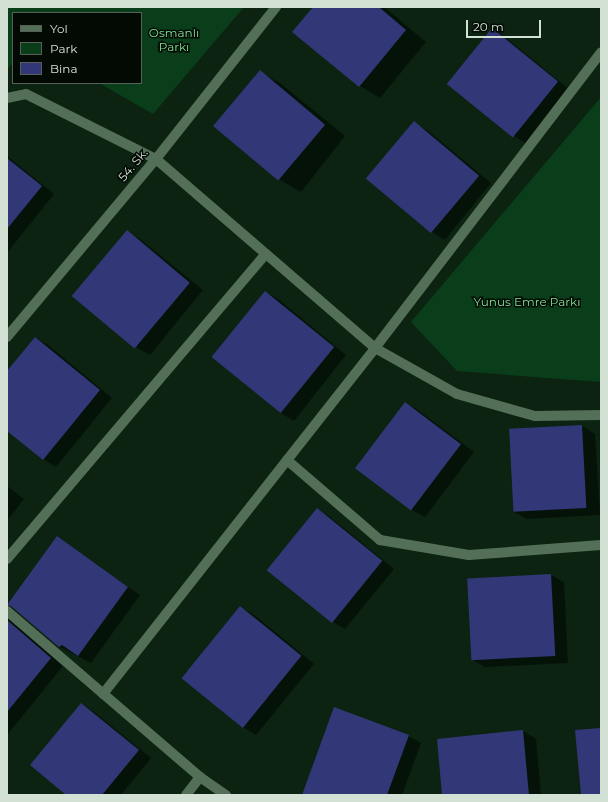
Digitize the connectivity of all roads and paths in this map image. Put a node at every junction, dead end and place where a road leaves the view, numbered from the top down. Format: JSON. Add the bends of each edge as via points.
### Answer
{"nodes":[{"id":1,"x":276,"y":7,"type":"edge"},
{"id":2,"x":601,"y":52,"type":"edge"},
{"id":3,"x":7,"y":98,"type":"edge"},
{"id":4,"x":156,"y":159,"type":"junction"},
{"id":5,"x":266,"y":254,"type":"junction"},
{"id":6,"x":7,"y":337,"type":"edge"},
{"id":7,"x":376,"y":348,"type":"junction"},
{"id":8,"x":601,"y":415,"type":"edge"},
{"id":9,"x":287,"y":460,"type":"junction"},
{"id":10,"x":601,"y":545,"type":"edge"},
{"id":11,"x":7,"y":559,"type":"edge"},
{"id":12,"x":7,"y":611,"type":"edge"},
{"id":13,"x":103,"y":694,"type":"junction"},
{"id":14,"x":200,"y":777,"type":"junction"},
{"id":15,"x":186,"y":795,"type":"edge"},
{"id":16,"x":226,"y":795,"type":"edge"}],
"edges":[{"from":1,"to":4,"type":"street","name":"54. Sk."},
{"from":2,"to":7,"type":"street"},
{"from":3,"to":4,"type":"street","via":[[26,94]]},
{"from":4,"to":5,"type":"street"},
{"from":4,"to":6,"type":"street","name":"54. Sk."},
{"from":5,"to":7,"type":"street"},
{"from":5,"to":11,"type":"street"},
{"from":7,"to":8,"type":"street","via":[[457,394],[535,416]]},
{"from":7,"to":9,"type":"street"},
{"from":9,"to":10,"type":"street","via":[[380,540],[468,555]]},
{"from":9,"to":13,"type":"street"},
{"from":12,"to":13,"type":"street"},
{"from":13,"to":14,"type":"street"},
{"from":14,"to":15,"type":"street"},
{"from":14,"to":16,"type":"street"}]}
